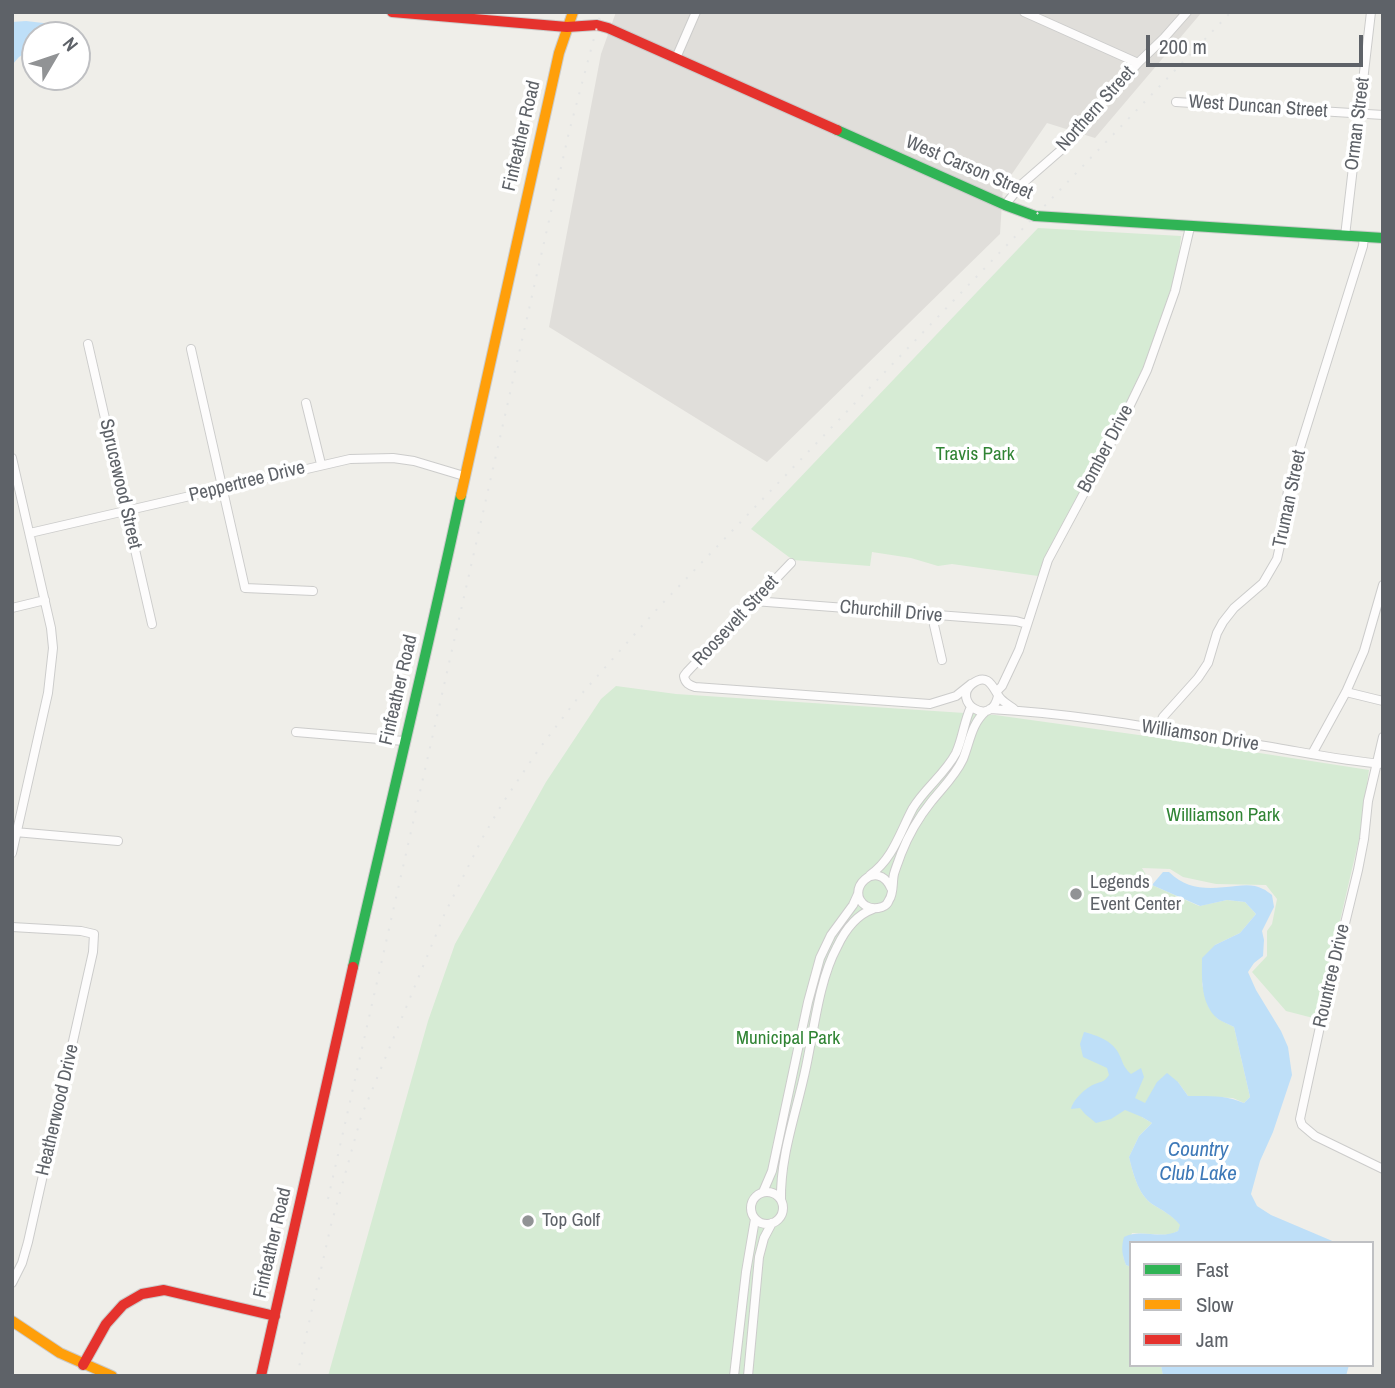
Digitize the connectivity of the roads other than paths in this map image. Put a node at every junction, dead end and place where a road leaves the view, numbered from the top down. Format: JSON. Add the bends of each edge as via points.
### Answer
{"nodes":[{"id":1,"x":392,"y":12,"type":"edge"},
{"id":2,"x":573,"y":12,"type":"edge"},
{"id":3,"x":696,"y":12,"type":"edge"},
{"id":4,"x":1024,"y":12,"type":"edge"},
{"id":5,"x":1186,"y":12,"type":"edge"},
{"id":6,"x":1371,"y":12,"type":"edge"},
{"id":7,"x":485,"y":16,"type":"edge"},
{"id":8,"x":567,"y":27,"type":"junction"},
{"id":9,"x":676,"y":58,"type":"junction"},
{"id":10,"x":1138,"y":62,"type":"junction"},
{"id":11,"x":1176,"y":102,"type":"dead end"},
{"id":12,"x":1360,"y":114,"type":"junction"},
{"id":13,"x":1383,"y":116,"type":"edge"},
{"id":14,"x":1005,"y":205,"type":"junction"},
{"id":15,"x":1190,"y":227,"type":"junction"},
{"id":16,"x":1345,"y":236,"type":"junction"},
{"id":17,"x":1364,"y":237,"type":"junction"},
{"id":18,"x":1383,"y":238,"type":"edge"},
{"id":19,"x":88,"y":344,"type":"dead end"},
{"id":20,"x":191,"y":349,"type":"dead end"},
{"id":21,"x":306,"y":403,"type":"dead end"},
{"id":22,"x":12,"y":458,"type":"edge"},
{"id":23,"x":321,"y":464,"type":"junction"},
{"id":24,"x":464,"y":476,"type":"junction"},
{"id":25,"x":224,"y":488,"type":"junction"},
{"id":26,"x":126,"y":511,"type":"junction"},
{"id":27,"x":30,"y":533,"type":"junction"},
{"id":28,"x":791,"y":563,"type":"dead end"},
{"id":29,"x":1383,"y":585,"type":"edge"},
{"id":30,"x":313,"y":591,"type":"dead end"},
{"id":31,"x":45,"y":600,"type":"junction"},
{"id":32,"x":754,"y":601,"type":"junction"},
{"id":33,"x":12,"y":608,"type":"edge"},
{"id":34,"x":935,"y":615,"type":"junction"},
{"id":35,"x":152,"y":624,"type":"dead end"},
{"id":36,"x":1027,"y":624,"type":"junction"},
{"id":37,"x":942,"y":660,"type":"dead end"},
{"id":38,"x":1010,"y":667,"type":"junction"},
{"id":39,"x":985,"y":681,"type":"junction"},
{"id":40,"x":971,"y":684,"type":"junction"},
{"id":41,"x":1346,"y":692,"type":"junction"},
{"id":42,"x":997,"y":693,"type":"junction"},
{"id":43,"x":946,"y":700,"type":"junction"},
{"id":44,"x":1383,"y":701,"type":"edge"},
{"id":45,"x":970,"y":705,"type":"junction"},
{"id":46,"x":988,"y":710,"type":"junction"},
{"id":47,"x":1017,"y":711,"type":"junction"},
{"id":48,"x":1158,"y":728,"type":"junction"},
{"id":49,"x":296,"y":732,"type":"dead end"},
{"id":50,"x":1383,"y":737,"type":"edge"},
{"id":51,"x":404,"y":741,"type":"junction"},
{"id":52,"x":1312,"y":754,"type":"junction"},
{"id":53,"x":1379,"y":764,"type":"edge"},
{"id":54,"x":15,"y":832,"type":"edge"},
{"id":55,"x":118,"y":841,"type":"dead end"},
{"id":56,"x":12,"y":853,"type":"edge"},
{"id":57,"x":869,"y":876,"type":"junction"},
{"id":58,"x":891,"y":888,"type":"junction"},
{"id":59,"x":858,"y":894,"type":"junction"},
{"id":60,"x":873,"y":909,"type":"junction"},
{"id":61,"x":12,"y":927,"type":"edge"},
{"id":62,"x":1383,"y":1169,"type":"edge"},
{"id":63,"x":763,"y":1192,"type":"junction"},
{"id":64,"x":781,"y":1200,"type":"junction"},
{"id":65,"x":755,"y":1219,"type":"junction"},
{"id":66,"x":772,"y":1223,"type":"junction"},
{"id":67,"x":12,"y":1283,"type":"edge"},
{"id":68,"x":275,"y":1316,"type":"junction"},
{"id":69,"x":12,"y":1321,"type":"edge"},
{"id":70,"x":83,"y":1365,"type":"junction"},
{"id":71,"x":112,"y":1376,"type":"edge"},
{"id":72,"x":261,"y":1376,"type":"edge"},
{"id":73,"x":734,"y":1376,"type":"edge"},
{"id":74,"x":748,"y":1376,"type":"edge"}],
"edges":[{"from":1,"to":7,"type":"street","name":"West Carson Street"},
{"from":2,"to":8,"type":"street","name":"Finfeather Road"},
{"from":3,"to":9,"type":"street"},
{"from":4,"to":10,"type":"street"},
{"from":5,"to":10,"type":"street","name":"Northern Street"},
{"from":6,"to":12,"type":"street","name":"Orman Street"},
{"from":7,"to":8,"type":"street","name":"West Carson Street"},
{"from":8,"to":9,"type":"street","name":"West Carson Street","via":[[597,25]]},
{"from":8,"to":24,"type":"street","name":"Finfeather Road"},
{"from":9,"to":14,"type":"street","name":"West Carson Street"},
{"from":10,"to":14,"type":"street","name":"Northern Street"},
{"from":11,"to":12,"type":"street","name":"West Duncan Street"},
{"from":12,"to":13,"type":"street","name":"West Duncan Street"},
{"from":12,"to":16,"type":"street","name":"Orman Street"},
{"from":14,"to":15,"type":"street","name":"West Carson Street","via":[[1043,217]]},
{"from":15,"to":16,"type":"street","name":"West Carson Street"},
{"from":15,"to":36,"type":"street","name":"Bomber Drive","via":[[1175,291],[1147,370],[1048,560]]},
{"from":16,"to":17,"type":"street","name":"West Carson Street"},
{"from":17,"to":18,"type":"street","name":"West Carson Street"},
{"from":17,"to":48,"type":"street","name":"Truman Street","via":[[1289,483],[1277,559],[1263,583],[1223,622],[1208,663]]},
{"from":19,"to":26,"type":"street","name":"Sprucewood Street"},
{"from":20,"to":25,"type":"street"},
{"from":21,"to":23,"type":"street"},
{"from":22,"to":27,"type":"street"},
{"from":23,"to":24,"type":"street","name":"Peppertree Drive","via":[[350,458],[393,458]]},
{"from":23,"to":25,"type":"street","name":"Peppertree Drive"},
{"from":24,"to":51,"type":"street","name":"Finfeather Road"},
{"from":25,"to":26,"type":"street","name":"Peppertree Drive"},
{"from":25,"to":30,"type":"street","via":[[245,588]]},
{"from":26,"to":27,"type":"street","name":"Peppertree Drive"},
{"from":26,"to":35,"type":"street","name":"Sprucewood Street"},
{"from":27,"to":31,"type":"street"},
{"from":28,"to":32,"type":"street","name":"Roosevelt Street"},
{"from":29,"to":41,"type":"street","via":[[1364,651]]},
{"from":31,"to":33,"type":"street"},
{"from":31,"to":54,"type":"street","via":[[52,669]]},
{"from":32,"to":34,"type":"street","name":"Churchill Drive"},
{"from":32,"to":43,"type":"street","name":"Roosevelt Street","via":[[687,672],[684,680],[688,685],[930,704]]},
{"from":34,"to":36,"type":"street","name":"Churchill Drive"},
{"from":34,"to":37,"type":"street"},
{"from":36,"to":38,"type":"street","name":"Bomber Drive"},
{"from":38,"to":39,"type":"street"},
{"from":38,"to":42,"type":"street","name":"Bomber Drive"},
{"from":39,"to":40,"type":"street"},
{"from":39,"to":42,"type":"street"},
{"from":40,"to":43,"type":"street"},
{"from":40,"to":45,"type":"street","via":[[967,693]]},
{"from":41,"to":44,"type":"street"},
{"from":41,"to":52,"type":"street"},
{"from":42,"to":46,"type":"street"},
{"from":42,"to":47,"type":"street"},
{"from":43,"to":45,"type":"street"},
{"from":45,"to":46,"type":"street"},
{"from":45,"to":57,"type":"street","via":[[957,751],[913,808],[883,865]]},
{"from":46,"to":47,"type":"street","name":"Williamson Drive"},
{"from":46,"to":58,"type":"street","via":[[974,725],[952,779],[932,800],[903,848]]},
{"from":47,"to":48,"type":"street","name":"Williamson Drive"},
{"from":48,"to":52,"type":"street","name":"Williamson Drive"},
{"from":49,"to":51,"type":"street"},
{"from":50,"to":53,"type":"street","name":"Rountree Drive"},
{"from":51,"to":68,"type":"street","name":"Finfeather Road"},
{"from":52,"to":53,"type":"street","name":"Williamson Drive"},
{"from":53,"to":62,"type":"street","name":"Rountree Drive","via":[[1300,1119],[1315,1136]]},
{"from":54,"to":55,"type":"street"},
{"from":54,"to":56,"type":"street"},
{"from":57,"to":58,"type":"street","via":[[881,876]]},
{"from":57,"to":59,"type":"street"},
{"from":58,"to":60,"type":"street","via":[[888,903]]},
{"from":59,"to":60,"type":"street","via":[[863,904]]},
{"from":59,"to":63,"type":"street","via":[[820,958],[772,1171]]},
{"from":60,"to":64,"type":"street","via":[[855,919],[825,975],[784,1161]]},
{"from":61,"to":67,"type":"street","name":"Heatherwood Drive","via":[[94,934],[28,1242]]},
{"from":63,"to":64,"type":"street"},
{"from":63,"to":65,"type":"street","via":[[752,1203]]},
{"from":64,"to":66,"type":"street","via":[[781,1216]]},
{"from":65,"to":66,"type":"street"},
{"from":65,"to":73,"type":"street"},
{"from":66,"to":74,"type":"street","via":[[759,1257]]},
{"from":68,"to":70,"type":"street","via":[[164,1290],[142,1294],[123,1305],[106,1324]]},
{"from":68,"to":72,"type":"street","name":"Finfeather Road"},
{"from":69,"to":70,"type":"street"},
{"from":70,"to":71,"type":"street"}]}
